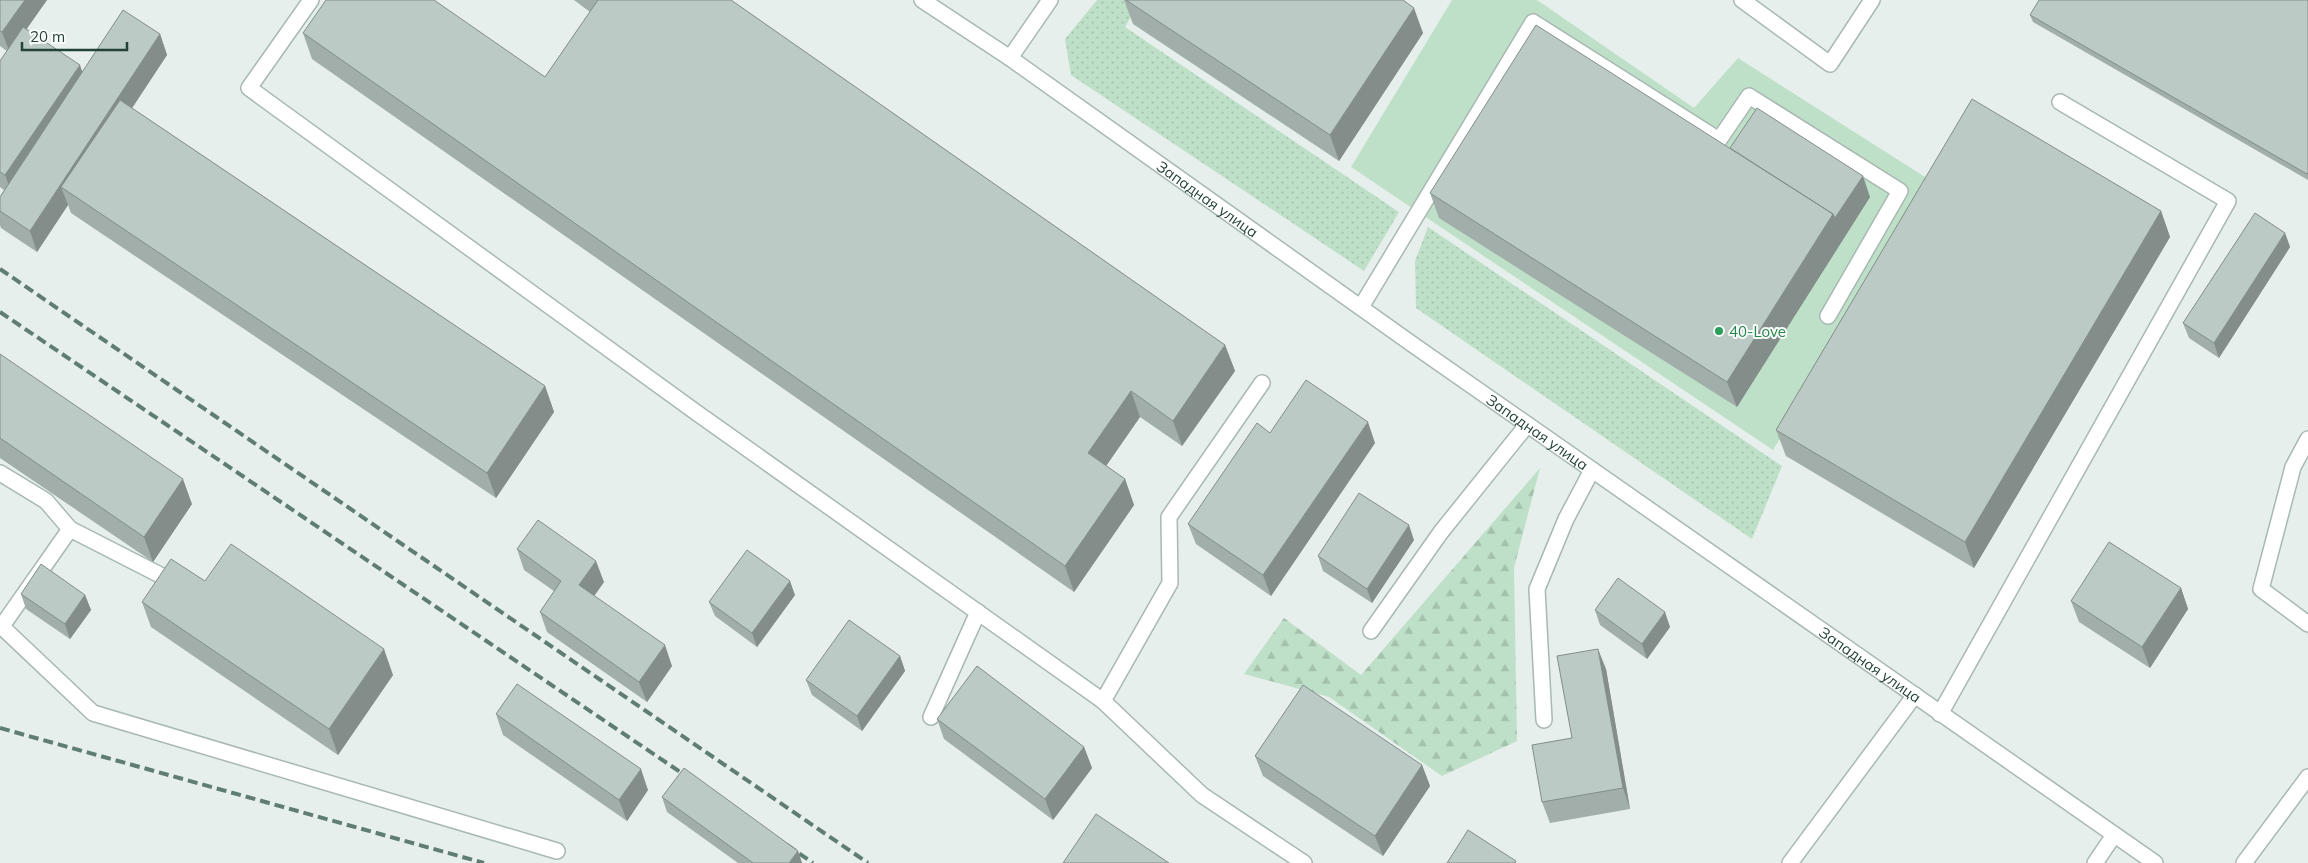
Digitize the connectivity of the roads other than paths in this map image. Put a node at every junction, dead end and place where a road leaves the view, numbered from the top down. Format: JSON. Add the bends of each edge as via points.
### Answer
{"nodes":[{"id":1,"x":311,"y":0,"type":"edge"},
{"id":2,"x":922,"y":0,"type":"edge"},
{"id":3,"x":1050,"y":0,"type":"edge"},
{"id":4,"x":1742,"y":0,"type":"edge"},
{"id":5,"x":1872,"y":0,"type":"edge"},
{"id":6,"x":1010,"y":58,"type":"junction"},
{"id":7,"x":2060,"y":102,"type":"dead end"},
{"id":8,"x":1361,"y":307,"type":"junction"},
{"id":9,"x":1828,"y":316,"type":"dead end"},
{"id":10,"x":1262,"y":383,"type":"dead end"},
{"id":11,"x":1527,"y":425,"type":"junction"},
{"id":12,"x":2308,"y":439,"type":"edge"},
{"id":13,"x":1592,"y":470,"type":"junction"},
{"id":14,"x":0,"y":473,"type":"edge"},
{"id":15,"x":70,"y":530,"type":"junction"},
{"id":16,"x":162,"y":576,"type":"edge"},
{"id":17,"x":978,"y":612,"type":"junction"},
{"id":18,"x":2308,"y":624,"type":"edge"},
{"id":19,"x":1,"y":625,"type":"edge"},
{"id":20,"x":1371,"y":631,"type":"dead end"},
{"id":21,"x":1915,"y":695,"type":"junction"},
{"id":22,"x":1103,"y":701,"type":"junction"},
{"id":23,"x":1940,"y":714,"type":"junction"},
{"id":24,"x":931,"y":717,"type":"dead end"},
{"id":25,"x":1544,"y":720,"type":"dead end"},
{"id":26,"x":2308,"y":777,"type":"edge"},
{"id":27,"x":2114,"y":835,"type":"junction"},
{"id":28,"x":557,"y":851,"type":"dead end"},
{"id":29,"x":1304,"y":863,"type":"edge"},
{"id":30,"x":1790,"y":863,"type":"edge"},
{"id":31,"x":2095,"y":863,"type":"edge"},
{"id":32,"x":2155,"y":863,"type":"edge"},
{"id":33,"x":2244,"y":863,"type":"edge"}],
"edges":[{"from":1,"to":17,"type":"street","via":[[249,88]]},
{"from":2,"to":6,"type":"street","name":"Западная улица"},
{"from":3,"to":6,"type":"street"},
{"from":4,"to":5,"type":"street","via":[[1830,64]]},
{"from":6,"to":8,"type":"street","name":"Западная улица"},
{"from":7,"to":23,"type":"street","via":[[2228,201]]},
{"from":8,"to":9,"type":"street","via":[[1533,22],[1719,140],[1749,96],[1900,192]]},
{"from":8,"to":11,"type":"street","name":"Западная улица"},
{"from":10,"to":22,"type":"street","via":[[1169,517],[1170,583]]},
{"from":11,"to":13,"type":"street","name":"Западная улица"},
{"from":11,"to":20,"type":"street","via":[[1442,532]]},
{"from":12,"to":18,"type":"street","via":[[2293,467],[2261,589]]},
{"from":13,"to":21,"type":"street","name":"Западная улица"},
{"from":13,"to":25,"type":"street","via":[[1566,519],[1537,589]]},
{"from":14,"to":15,"type":"street","via":[[46,501]]},
{"from":15,"to":16,"type":"street"},
{"from":15,"to":19,"type":"street"},
{"from":17,"to":22,"type":"street"},
{"from":17,"to":24,"type":"street"},
{"from":19,"to":28,"type":"street","via":[[93,713]]},
{"from":21,"to":23,"type":"street","name":"Западная улица"},
{"from":21,"to":30,"type":"street"},
{"from":22,"to":29,"type":"street","via":[[1202,795]]},
{"from":23,"to":27,"type":"street","name":"Западная улица"},
{"from":26,"to":33,"type":"street"},
{"from":27,"to":31,"type":"street"},
{"from":27,"to":32,"type":"street","name":"Западная улица"}]}
